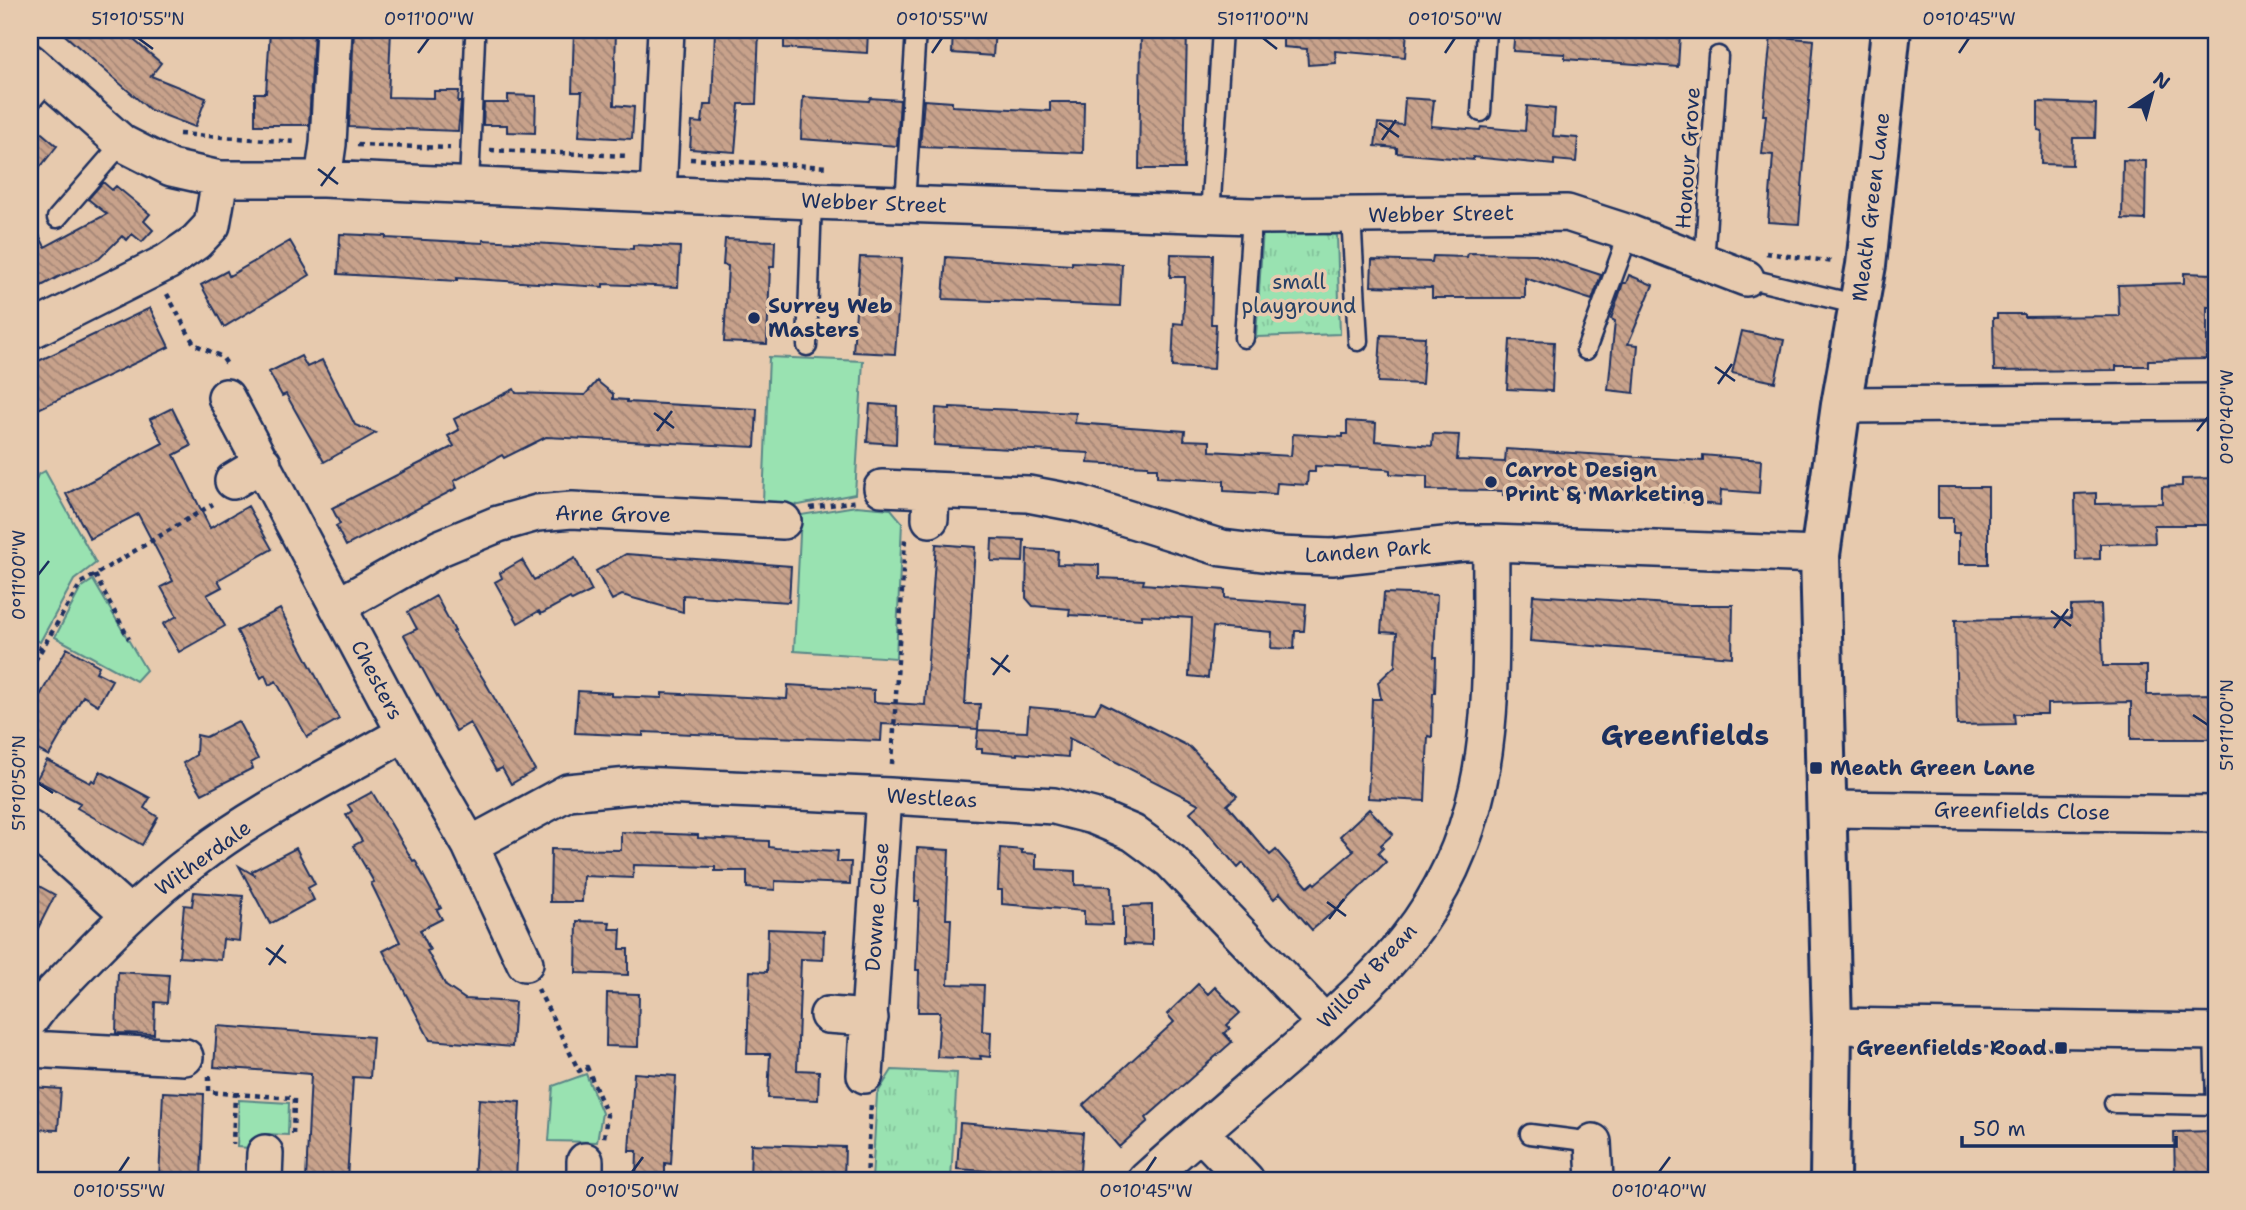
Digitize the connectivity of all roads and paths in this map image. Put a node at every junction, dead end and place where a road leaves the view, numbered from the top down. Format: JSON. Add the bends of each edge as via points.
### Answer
{"nodes":[{"id":1,"x":334,"y":30,"type":"edge"},
{"id":2,"x":666,"y":30,"type":"edge"},
{"id":3,"x":916,"y":30,"type":"edge"},
{"id":4,"x":1222,"y":30,"type":"edge"},
{"id":5,"x":1486,"y":30,"type":"edge"},
{"id":6,"x":1892,"y":30,"type":"edge"},
{"id":7,"x":475,"y":38,"type":"dead end"},
{"id":8,"x":1718,"y":56,"type":"dead end"},
{"id":9,"x":36,"y":81,"type":"edge"},
{"id":10,"x":1480,"y":112,"type":"dead end"},
{"id":11,"x":173,"y":131,"type":"dead end"},
{"id":12,"x":300,"y":142,"type":"dead end"},
{"id":13,"x":122,"y":143,"type":"junction"},
{"id":14,"x":345,"y":144,"type":"dead end"},
{"id":15,"x":470,"y":149,"type":"junction"},
{"id":16,"x":660,"y":157,"type":"junction"},
{"id":17,"x":220,"y":179,"type":"junction"},
{"id":18,"x":323,"y":179,"type":"junction"},
{"id":19,"x":469,"y":185,"type":"junction"},
{"id":20,"x":658,"y":193,"type":"junction"},
{"id":21,"x":812,"y":201,"type":"junction"},
{"id":22,"x":905,"y":204,"type":"junction"},
{"id":23,"x":1210,"y":215,"type":"junction"},
{"id":24,"x":1351,"y":215,"type":"junction"},
{"id":25,"x":1252,"y":216,"type":"junction"},
{"id":26,"x":57,"y":218,"type":"dead end"},
{"id":27,"x":1629,"y":233,"type":"junction"},
{"id":28,"x":1704,"y":263,"type":"junction"},
{"id":29,"x":153,"y":269,"type":"junction"},
{"id":30,"x":1746,"y":278,"type":"joint"},
{"id":31,"x":1859,"y":305,"type":"junction"},
{"id":32,"x":30,"y":331,"type":"edge"},
{"id":33,"x":1244,"y":338,"type":"dead end"},
{"id":34,"x":1358,"y":341,"type":"dead end"},
{"id":35,"x":807,"y":346,"type":"dead end"},
{"id":36,"x":1586,"y":350,"type":"dead end"},
{"id":37,"x":226,"y":397,"type":"joint"},
{"id":38,"x":2216,"y":402,"type":"edge"},
{"id":39,"x":1841,"y":405,"type":"junction"},
{"id":40,"x":263,"y":463,"type":"junction"},
{"id":41,"x":882,"y":488,"type":"joint"},
{"id":42,"x":228,"y":490,"type":"joint"},
{"id":43,"x":922,"y":515,"type":"junction"},
{"id":44,"x":783,"y":521,"type":"joint"},
{"id":45,"x":1491,"y":543,"type":"junction"},
{"id":46,"x":1820,"y":555,"type":"junction"},
{"id":47,"x":95,"y":575,"type":"junction"},
{"id":48,"x":338,"y":606,"type":"junction"},
{"id":49,"x":129,"y":639,"type":"dead end"},
{"id":50,"x":30,"y":641,"type":"edge"},
{"id":51,"x":42,"y":649,"type":"junction"},
{"id":52,"x":30,"y":669,"type":"edge"},
{"id":53,"x":405,"y":733,"type":"junction"},
{"id":54,"x":887,"y":796,"type":"junction"},
{"id":55,"x":1828,"y":809,"type":"junction"},
{"id":56,"x":2216,"y":814,"type":"edge"},
{"id":57,"x":30,"y":829,"type":"edge"},
{"id":58,"x":470,"y":845,"type":"junction"},
{"id":59,"x":129,"y":914,"type":"junction"},
{"id":60,"x":525,"y":963,"type":"joint"},
{"id":61,"x":828,"y":1015,"type":"dead end"},
{"id":62,"x":870,"y":1018,"type":"junction"},
{"id":63,"x":30,"y":1020,"type":"edge"},
{"id":64,"x":1325,"y":1023,"type":"junction"},
{"id":65,"x":1832,"y":1026,"type":"junction"},
{"id":66,"x":2215,"y":1032,"type":"edge"},
{"id":67,"x":30,"y":1049,"type":"edge"},
{"id":68,"x":185,"y":1057,"type":"joint"},
{"id":69,"x":865,"y":1074,"type":"joint"},
{"id":70,"x":234,"y":1094,"type":"junction"},
{"id":71,"x":2114,"y":1103,"type":"dead end"},
{"id":72,"x":2215,"y":1105,"type":"edge"},
{"id":73,"x":1201,"y":1133,"type":"junction"},
{"id":74,"x":1530,"y":1134,"type":"dead end"},
{"id":75,"x":1593,"y":1142,"type":"joint"},
{"id":76,"x":265,"y":1166,"type":"edge"},
{"id":77,"x":585,"y":1171,"type":"edge"},
{"id":78,"x":867,"y":1180,"type":"edge"},
{"id":79,"x":1146,"y":1180,"type":"edge"},
{"id":80,"x":1246,"y":1180,"type":"edge"},
{"id":81,"x":1595,"y":1180,"type":"edge"},
{"id":82,"x":1830,"y":1180,"type":"edge"}],
"edges":[{"from":1,"to":18,"type":"street"},
{"from":2,"to":16,"type":"street"},
{"from":3,"to":22,"type":"lane"},
{"from":4,"to":23,"type":"lane"},
{"from":5,"to":10,"type":"lane"},
{"from":6,"to":31,"type":"street","name":"Meath Green Lane"},
{"from":7,"to":15,"type":"lane"},
{"from":8,"to":28,"type":"lane","name":"Honour Grove"},
{"from":9,"to":13,"type":"street","name":"Webber Street"},
{"from":11,"to":12,"type":"path"},
{"from":13,"to":17,"type":"street","name":"Webber Street","via":[[171,168]]},
{"from":13,"to":26,"type":"lane"},
{"from":14,"to":15,"type":"path"},
{"from":15,"to":16,"type":"path"},
{"from":15,"to":19,"type":"lane"},
{"from":16,"to":20,"type":"street"},
{"from":17,"to":18,"type":"street","name":"Webber Street"},
{"from":17,"to":29,"type":"street","via":[[212,225],[197,242]]},
{"from":18,"to":19,"type":"street","name":"Webber Street"},
{"from":19,"to":20,"type":"street","name":"Webber Street"},
{"from":20,"to":21,"type":"street","name":"Webber Street"},
{"from":21,"to":22,"type":"street","name":"Webber Street"},
{"from":21,"to":35,"type":"lane"},
{"from":22,"to":23,"type":"street","name":"Webber Street"},
{"from":23,"to":25,"type":"street","name":"Webber Street"},
{"from":24,"to":25,"type":"street","name":"Webber Street"},
{"from":24,"to":27,"type":"street","name":"Webber Street","via":[[1567,213]]},
{"from":24,"to":34,"type":"lane"},
{"from":25,"to":33,"type":"lane"},
{"from":27,"to":28,"type":"street","name":"Webber Street"},
{"from":27,"to":36,"type":"lane"},
{"from":28,"to":30,"type":"street","name":"Webber Street"},
{"from":29,"to":32,"type":"street"},
{"from":29,"to":37,"type":"path","via":[[194,344],[222,357],[235,376]]},
{"from":30,"to":31,"type":"lane"},
{"from":31,"to":39,"type":"street","name":"Meath Green Lane"},
{"from":37,"to":40,"type":"street","name":"Chesters"},
{"from":38,"to":39,"type":"street"},
{"from":39,"to":46,"type":"street","name":"Meath Green Lane"},
{"from":40,"to":42,"type":"street"},
{"from":40,"to":48,"type":"street","name":"Chesters"},
{"from":41,"to":43,"type":"street","name":"Landen Park"},
{"from":41,"to":44,"type":"path","via":[[881,504],[857,501],[799,510],[798,523]]},
{"from":42,"to":47,"type":"path"},
{"from":43,"to":45,"type":"street","name":"Landen Park","via":[[1028,494],[1081,504],[1222,548],[1278,555],[1332,557]]},
{"from":43,"to":54,"type":"path"},
{"from":44,"to":48,"type":"street","name":"Arne Grove","via":[[725,503],[537,513],[440,548]]},
{"from":45,"to":46,"type":"street","name":"Landen Park"},
{"from":45,"to":64,"type":"street","name":"Willow Brean","via":[[1487,724],[1466,833],[1441,888],[1407,939]]},
{"from":46,"to":55,"type":"street","name":"Meath Green Lane"},
{"from":47,"to":49,"type":"path"},
{"from":47,"to":51,"type":"path","via":[[80,583]]},
{"from":48,"to":53,"type":"street","name":"Chesters"},
{"from":50,"to":51,"type":"path"},
{"from":51,"to":52,"type":"path"},
{"from":53,"to":58,"type":"street","name":"Chesters"},
{"from":53,"to":59,"type":"street","name":"Witherdale","via":[[240,828],[198,856]]},
{"from":54,"to":58,"type":"street","name":"Westleas","via":[[639,785],[568,792]]},
{"from":54,"to":62,"type":"street","name":"Downe Close"},
{"from":54,"to":64,"type":"street","name":"Westleas","via":[[1054,806],[1133,833],[1171,861]]},
{"from":55,"to":56,"type":"street","name":"Greenfields Close"},
{"from":55,"to":65,"type":"street","name":"Meath Green Lane"},
{"from":57,"to":59,"type":"street"},
{"from":58,"to":60,"type":"street","name":"Chesters","via":[[489,921]]},
{"from":59,"to":63,"type":"street","name":"Witherdale"},
{"from":60,"to":77,"type":"path","via":[[579,1071],[587,1067],[607,1115],[602,1149],[586,1148]]},
{"from":61,"to":62,"type":"street"},
{"from":62,"to":69,"type":"street","name":"Downe Close"},
{"from":64,"to":73,"type":"street","name":"Willow Brean"},
{"from":65,"to":66,"type":"street"},
{"from":65,"to":82,"type":"street","name":"Meath Green Lane"},
{"from":66,"to":72,"type":"lane"},
{"from":67,"to":68,"type":"street"},
{"from":68,"to":70,"type":"path","via":[[210,1058],[209,1092]]},
{"from":69,"to":78,"type":"path","via":[[873,1074]]},
{"from":70,"to":76,"type":"path","via":[[233,1152]]},
{"from":70,"to":76,"type":"path","via":[[294,1098],[292,1154]]},
{"from":71,"to":72,"type":"lane"},
{"from":73,"to":79,"type":"street","name":"Willow Brean"},
{"from":73,"to":80,"type":"street"},
{"from":74,"to":75,"type":"lane"},
{"from":75,"to":81,"type":"street"}]}
